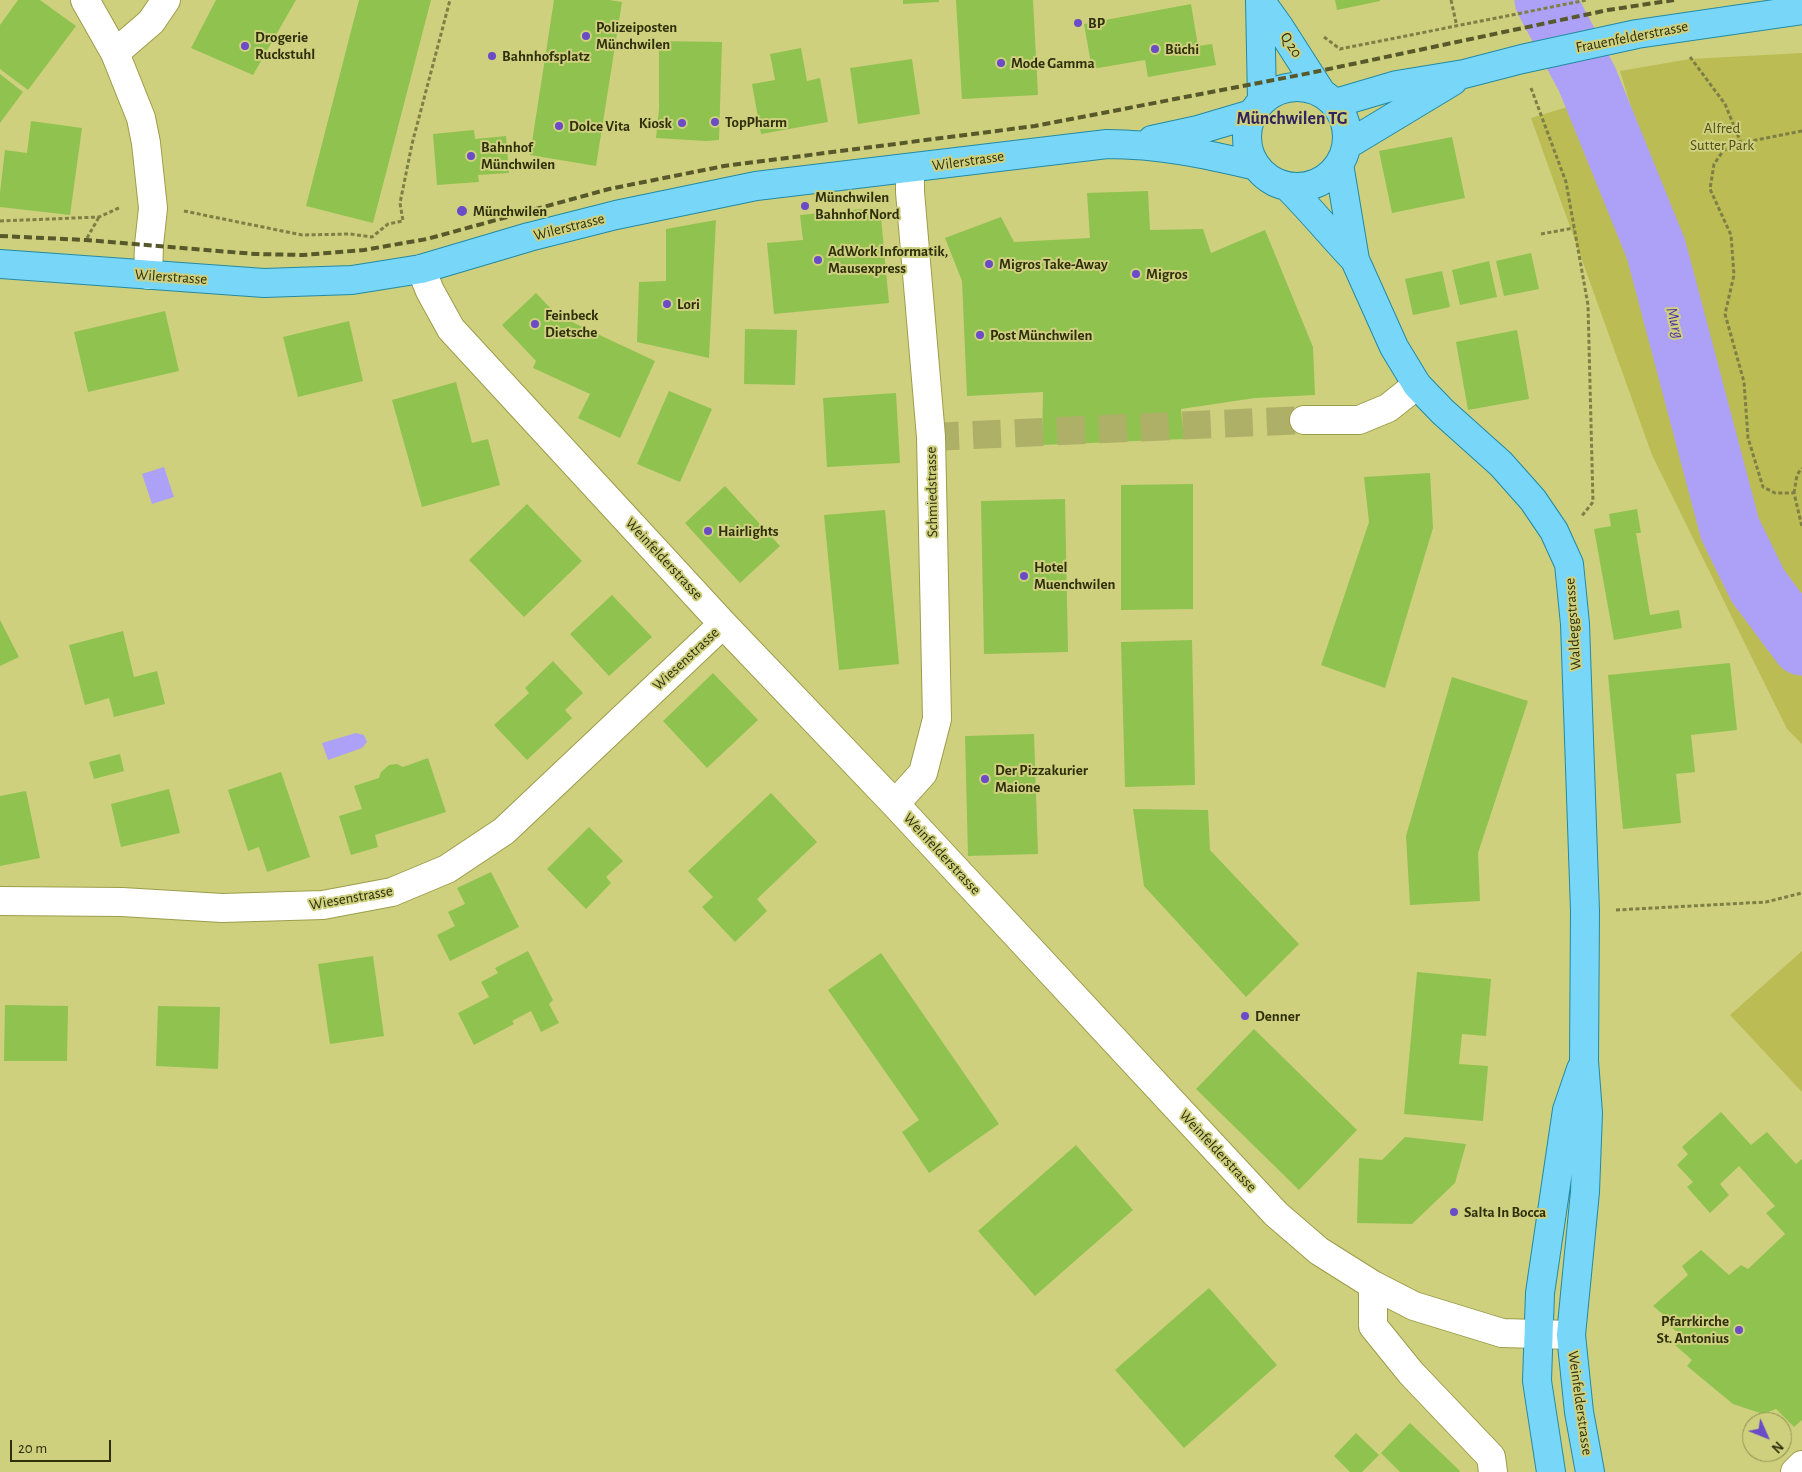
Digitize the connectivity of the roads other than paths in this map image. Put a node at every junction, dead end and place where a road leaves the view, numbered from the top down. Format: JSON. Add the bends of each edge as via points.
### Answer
{"nodes":[{"id":1,"x":85,"y":0,"type":"edge"},
{"id":2,"x":166,"y":0,"type":"edge"},
{"id":3,"x":1260,"y":0,"type":"edge"},
{"id":4,"x":1802,"y":10,"type":"edge"},
{"id":5,"x":115,"y":53,"type":"junction"},
{"id":6,"x":1464,"y":74,"type":"junction"},
{"id":7,"x":1328,"y":98,"type":"junction"},
{"id":8,"x":1257,"y":107,"type":"junction"},
{"id":9,"x":1138,"y":144,"type":"junction"},
{"id":10,"x":1343,"y":154,"type":"junction"},
{"id":11,"x":1256,"y":166,"type":"junction"},
{"id":12,"x":910,"y":168,"type":"junction"},
{"id":13,"x":1287,"y":186,"type":"junction"},
{"id":14,"x":1355,"y":260,"type":"junction"},
{"id":15,"x":0,"y":264,"type":"edge"},
{"id":16,"x":420,"y":269,"type":"junction"},
{"id":17,"x":148,"y":275,"type":"junction"},
{"id":18,"x":1417,"y":385,"type":"junction"},
{"id":19,"x":1304,"y":420,"type":"tunnel mouth"},
{"id":20,"x":724,"y":624,"type":"junction"},
{"id":21,"x":895,"y":804,"type":"junction"},
{"id":22,"x":0,"y":901,"type":"edge"},
{"id":23,"x":1584,"y":1061,"type":"junction"},
{"id":24,"x":1373,"y":1285,"type":"junction"},
{"id":25,"x":1538,"y":1333,"type":"junction"},
{"id":26,"x":1571,"y":1335,"type":"junction"},
{"id":27,"x":1802,"y":1465,"type":"edge"},
{"id":28,"x":1493,"y":1472,"type":"edge"},
{"id":29,"x":1551,"y":1472,"type":"edge"},
{"id":30,"x":1590,"y":1472,"type":"edge"},
{"id":31,"x":1795,"y":1472,"type":"edge"}],
"edges":[{"from":1,"to":5,"type":"street"},
{"from":2,"to":5,"type":"street","via":[[151,22]]},
{"from":3,"to":7,"type":"main road","name":"Q 20"},
{"from":3,"to":8,"type":"main road","name":"Q 20"},
{"from":4,"to":6,"type":"main road","name":"Frauenfelderstrasse","via":[[1637,34]]},
{"from":5,"to":17,"type":"street","via":[[141,118],[146,143],[154,208]]},
{"from":6,"to":7,"type":"main road","name":"Frauenfelderstrasse"},
{"from":6,"to":10,"type":"main road","name":"Frauenfelderstrasse"},
{"from":7,"to":8,"type":"main road","via":[[1306,87],[1290,86],[1275,91]]},
{"from":7,"to":10,"type":"main road","via":[[1343,116],[1348,130]]},
{"from":8,"to":9,"type":"main road","name":"Wilerstrasse","via":[[1198,130]]},
{"from":8,"to":11,"type":"main road","via":[[1247,127],[1249,154]]},
{"from":9,"to":11,"type":"main road","name":"Wilerstrasse"},
{"from":9,"to":12,"type":"main road","name":"Wilerstrasse","via":[[1057,148]]},
{"from":10,"to":13,"type":"main road","via":[[1329,175],[1316,183],[1302,187]]},
{"from":10,"to":14,"type":"main road","name":"Waldeggstrasse"},
{"from":11,"to":13,"type":"main road","via":[[1264,175]]},
{"from":12,"to":16,"type":"main road","name":"Wilerstrasse","via":[[756,186],[529,237]]},
{"from":12,"to":21,"type":"street","name":"Schmiedstrasse","via":[[931,436],[937,719],[923,773]]},
{"from":13,"to":14,"type":"main road","name":"Waldeggstrasse"},
{"from":14,"to":18,"type":"main road","name":"Waldeggstrasse","via":[[1394,347]]},
{"from":15,"to":17,"type":"main road","name":"Wilerstrasse"},
{"from":16,"to":17,"type":"main road","name":"Wilerstrasse","via":[[352,280],[264,283]]},
{"from":16,"to":20,"type":"street","name":"Weinfelderstrasse","via":[[451,329]]},
{"from":18,"to":19,"type":"street","via":[[1388,408],[1359,420]]},
{"from":18,"to":23,"type":"main road","name":"Waldeggstrasse","via":[[1523,488],[1554,531],[1569,564],[1575,624],[1585,911]]},
{"from":20,"to":21,"type":"street","name":"Weinfelderstrasse"},
{"from":20,"to":22,"type":"street","name":"Wiesenstrasse","via":[[504,831],[447,869],[392,892],[324,905],[231,908],[122,902]]},
{"from":21,"to":24,"type":"street","name":"Weinfelderstrasse","via":[[1276,1214],[1319,1251]]},
{"from":23,"to":25,"type":"main road","via":[[1567,1110],[1540,1293]]},
{"from":23,"to":26,"type":"main road","name":"Weinfelderstrasse","via":[[1588,1113],[1585,1192]]},
{"from":24,"to":25,"type":"street","name":"Weinfelderstrasse","via":[[1414,1306],[1502,1333]]},
{"from":24,"to":28,"type":"street","via":[[1373,1326],[1411,1373],[1491,1457]]},
{"from":25,"to":26,"type":"street","name":"Weinfelderstrasse"},
{"from":25,"to":29,"type":"main road","via":[[1537,1381]]},
{"from":26,"to":30,"type":"main road","name":"Weinfelderstrasse","via":[[1578,1412]]},
{"from":27,"to":31,"type":"street"}]}
